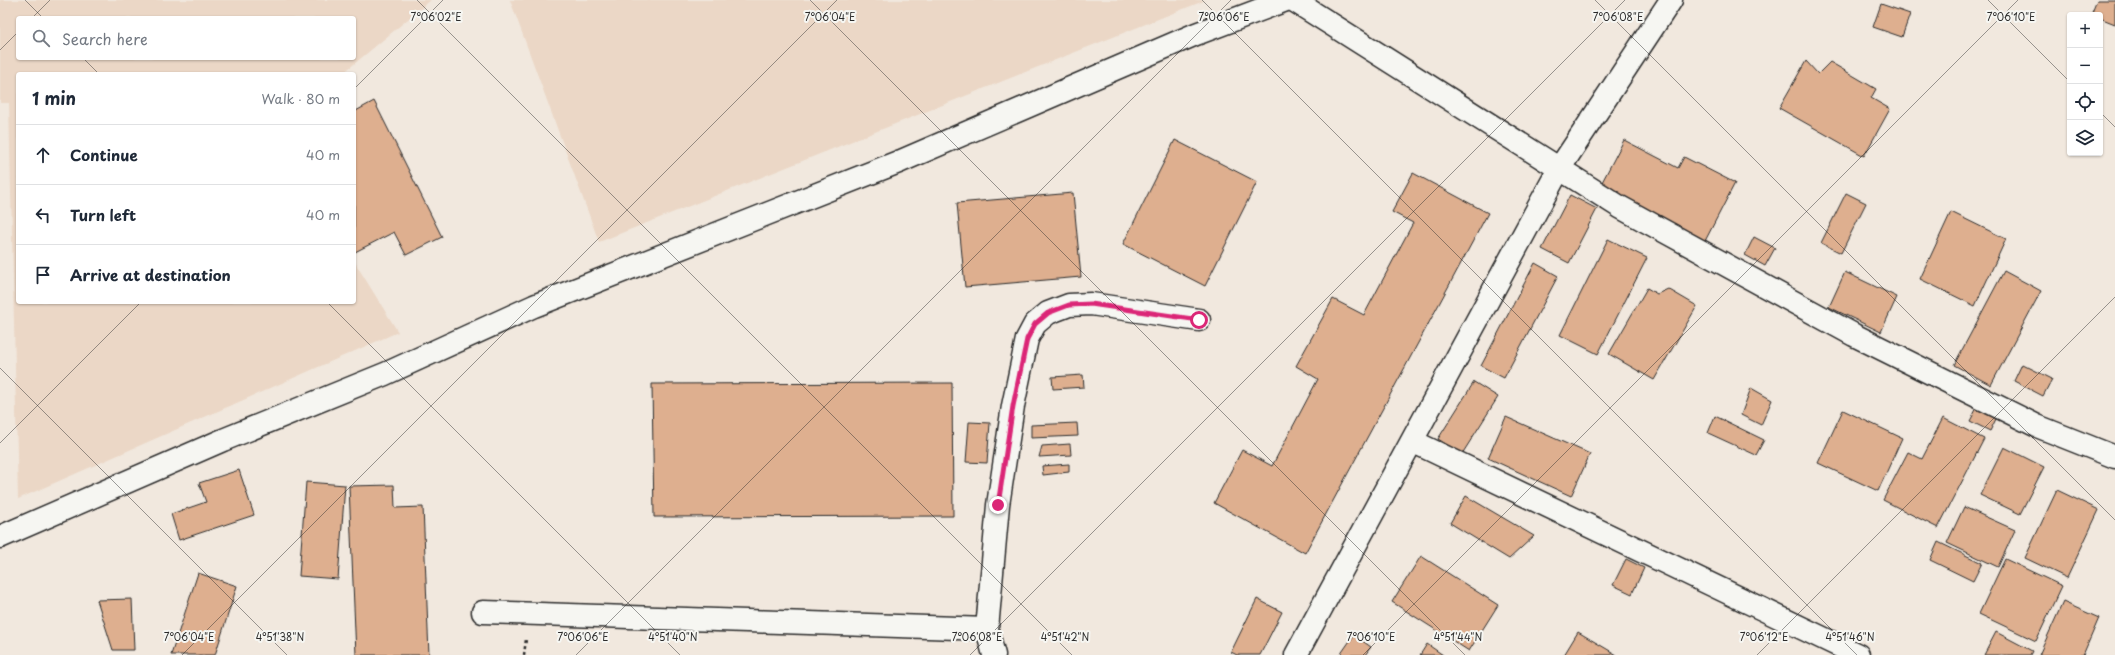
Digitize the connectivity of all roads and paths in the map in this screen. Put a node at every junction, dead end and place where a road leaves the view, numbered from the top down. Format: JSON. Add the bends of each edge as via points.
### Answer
{"nodes":[{"id":1,"x":1286,"y":0,"type":"edge"},
{"id":2,"x":1292,"y":0,"type":"edge"},
{"id":3,"x":1671,"y":0,"type":"edge"},
{"id":4,"x":1559,"y":169,"type":"junction"},
{"id":5,"x":1199,"y":320,"type":"dead end"},
{"id":6,"x":1412,"y":441,"type":"junction"},
{"id":7,"x":2115,"y":457,"type":"edge"},
{"id":8,"x":0,"y":537,"type":"edge"},
{"id":9,"x":483,"y":612,"type":"dead end"},
{"id":10,"x":987,"y":629,"type":"junction"},
{"id":11,"x":994,"y":655,"type":"edge"},
{"id":12,"x":1296,"y":655,"type":"edge"},
{"id":13,"x":1858,"y":655,"type":"edge"}],
"edges":[{"from":1,"to":8,"type":"street","via":[[1196,34],[901,161],[534,306],[386,374],[224,440]]},
{"from":2,"to":4,"type":"street"},
{"from":3,"to":4,"type":"street"},
{"from":4,"to":6,"type":"street"},
{"from":4,"to":7,"type":"street","via":[[1620,207],[1854,335],[2037,426]]},
{"from":5,"to":10,"type":"street","via":[[1091,304],[1069,305],[1048,313],[1035,324],[1027,339],[1006,452],[998,505]]},
{"from":6,"to":12,"type":"street"},
{"from":6,"to":13,"type":"street"},
{"from":9,"to":10,"type":"street"},
{"from":10,"to":11,"type":"street"}]}
